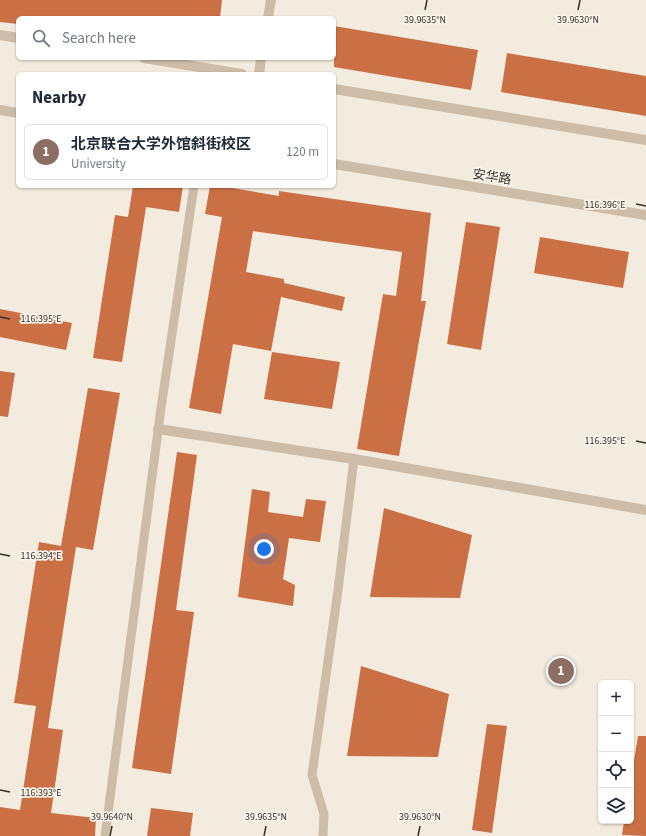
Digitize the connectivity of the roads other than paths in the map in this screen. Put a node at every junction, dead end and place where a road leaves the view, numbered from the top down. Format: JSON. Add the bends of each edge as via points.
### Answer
{"nodes":[{"id":1,"x":271,"y":0,"type":"edge"},
{"id":2,"x":268,"y":16,"type":"edge"},
{"id":3,"x":0,"y":35,"type":"edge"},
{"id":4,"x":16,"y":38,"type":"edge"},
{"id":5,"x":154,"y":60,"type":"edge"},
{"id":6,"x":261,"y":60,"type":"edge"},
{"id":7,"x":213,"y":72,"type":"edge"},
{"id":8,"x":259,"y":72,"type":"edge"},
{"id":9,"x":336,"y":89,"type":"edge"},
{"id":10,"x":0,"y":110,"type":"edge"},
{"id":11,"x":16,"y":113,"type":"edge"},
{"id":12,"x":646,"y":140,"type":"edge"},
{"id":13,"x":336,"y":164,"type":"edge"},
{"id":14,"x":194,"y":188,"type":"edge"},
{"id":15,"x":646,"y":215,"type":"edge"},
{"id":16,"x":158,"y":429,"type":"junction"},
{"id":17,"x":354,"y":459,"type":"junction"},
{"id":18,"x":646,"y":510,"type":"edge"},
{"id":19,"x":105,"y":836,"type":"edge"},
{"id":20,"x":323,"y":836,"type":"edge"}],
"edges":[{"from":1,"to":2,"type":"street"},
{"from":3,"to":4,"type":"street"},
{"from":5,"to":7,"type":"street"},
{"from":6,"to":8,"type":"street"},
{"from":9,"to":12,"type":"street"},
{"from":10,"to":11,"type":"street"},
{"from":13,"to":15,"type":"street","name":"安华路"},
{"from":14,"to":16,"type":"lane"},
{"from":16,"to":17,"type":"street"},
{"from":16,"to":19,"type":"lane"},
{"from":17,"to":18,"type":"street"},
{"from":17,"to":20,"type":"lane","via":[[312,775],[324,814]]}]}
